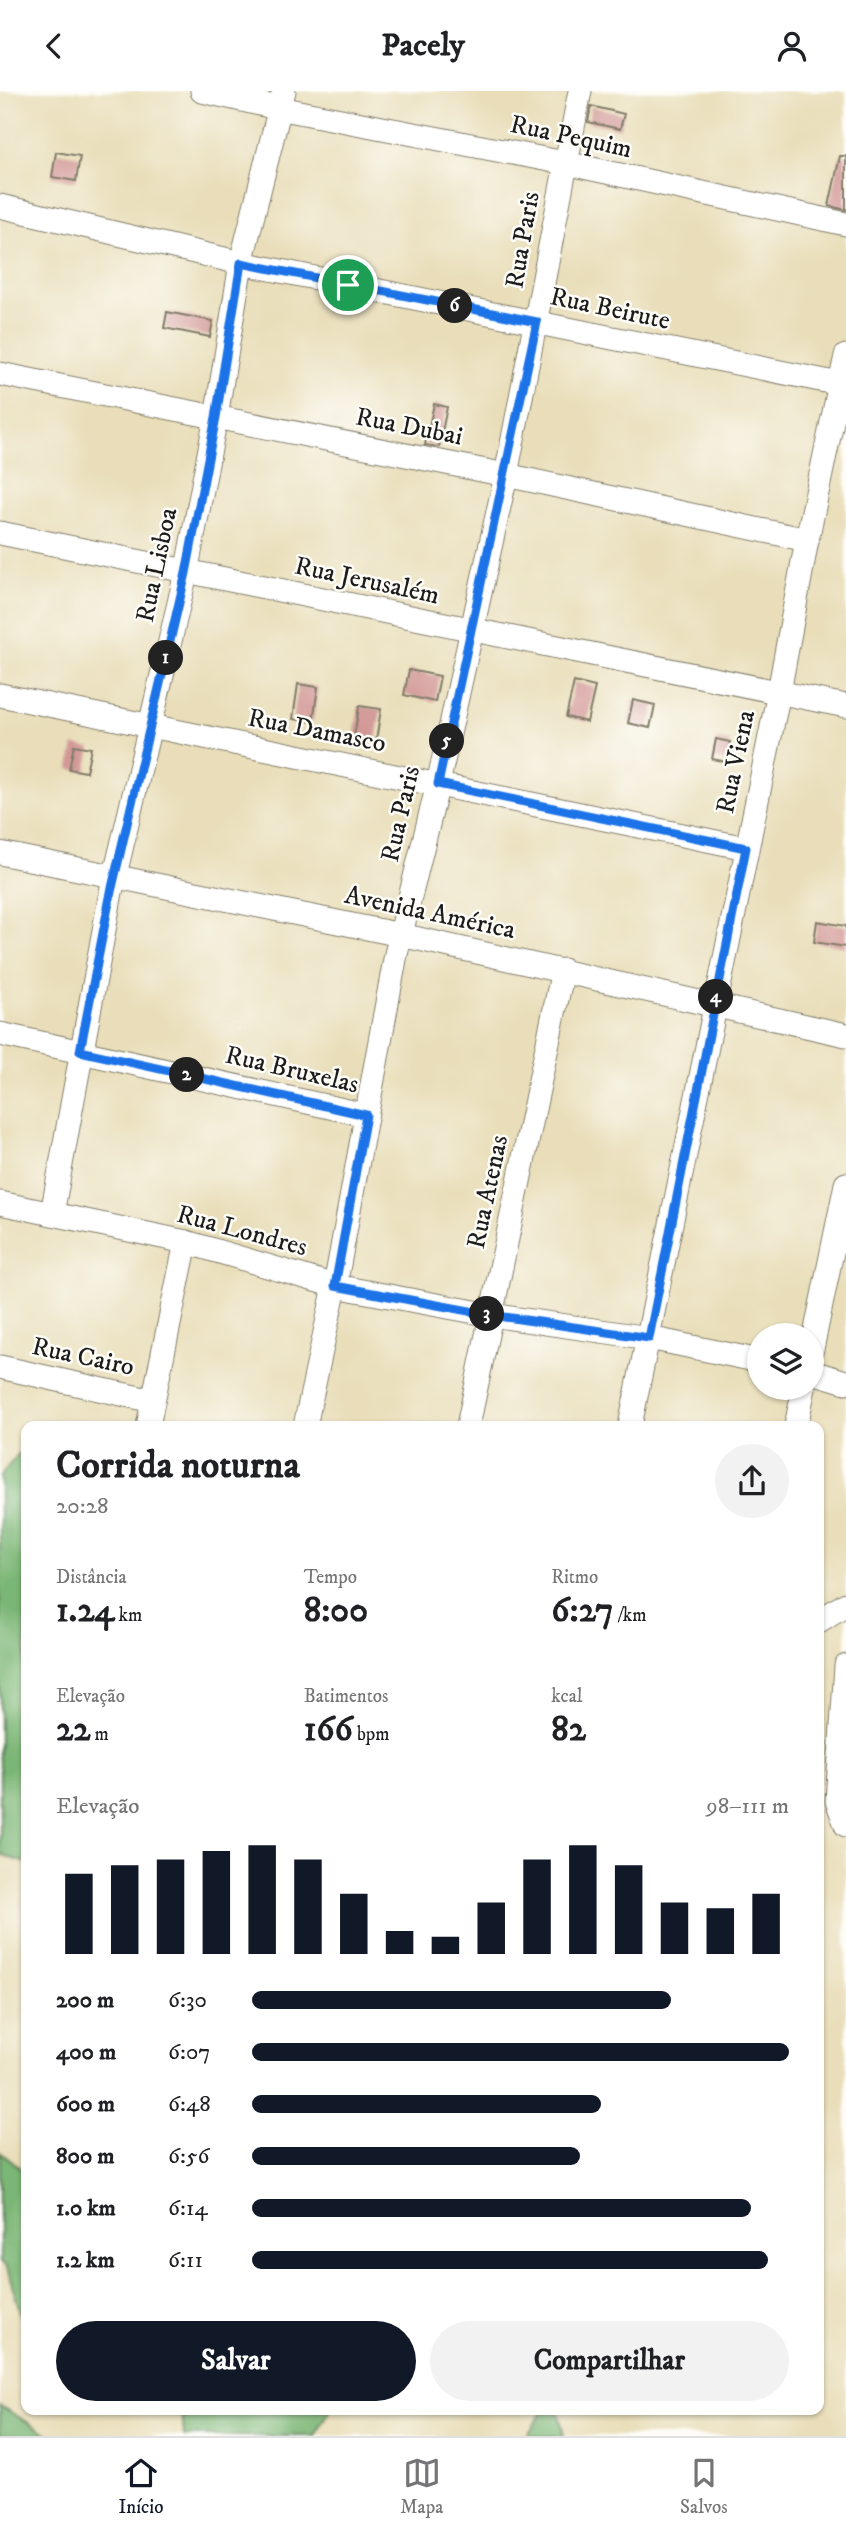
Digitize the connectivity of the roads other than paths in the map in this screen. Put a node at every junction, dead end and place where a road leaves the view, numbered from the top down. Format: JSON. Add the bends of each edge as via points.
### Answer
{"nodes":[{"id":1,"x":202,"y":91,"type":"edge"},
{"id":2,"x":580,"y":91,"type":"edge"},
{"id":3,"x":281,"y":100,"type":"edge"},
{"id":4,"x":565,"y":163,"type":"junction"},
{"id":5,"x":0,"y":206,"type":"edge"},
{"id":6,"x":846,"y":224,"type":"edge"},
{"id":7,"x":241,"y":263,"type":"junction"},
{"id":8,"x":537,"y":322,"type":"junction"},
{"id":9,"x":846,"y":356,"type":"edge"},
{"id":10,"x":0,"y":374,"type":"edge"},
{"id":11,"x":840,"y":384,"type":"junction"},
{"id":12,"x":216,"y":417,"type":"junction"},
{"id":13,"x":506,"y":475,"type":"junction"},
{"id":14,"x":0,"y":533,"type":"edge"},
{"id":15,"x":807,"y":540,"type":"junction"},
{"id":16,"x":186,"y":573,"type":"junction"},
{"id":17,"x":471,"y":631,"type":"junction"},
{"id":18,"x":779,"y":692,"type":"junction"},
{"id":19,"x":0,"y":695,"type":"edge"},
{"id":20,"x":846,"y":706,"type":"edge"},
{"id":21,"x":150,"y":726,"type":"junction"},
{"id":22,"x":438,"y":784,"type":"junction"},
{"id":23,"x":746,"y":848,"type":"junction"},
{"id":24,"x":0,"y":853,"type":"edge"},
{"id":25,"x":116,"y":876,"type":"junction"},
{"id":26,"x":401,"y":935,"type":"junction"},
{"id":27,"x":563,"y":970,"type":"junction"},
{"id":28,"x":714,"y":1004,"type":"junction"},
{"id":29,"x":0,"y":1034,"type":"edge"},
{"id":30,"x":846,"y":1035,"type":"edge"},
{"id":31,"x":80,"y":1051,"type":"junction"},
{"id":32,"x":366,"y":1115,"type":"junction"},
{"id":33,"x":846,"y":1184,"type":"edge"},
{"id":34,"x":0,"y":1203,"type":"edge"},
{"id":35,"x":52,"y":1214,"type":"junction"},
{"id":36,"x":186,"y":1242,"type":"junction"},
{"id":37,"x":335,"y":1286,"type":"junction"},
{"id":38,"x":491,"y":1315,"type":"junction"},
{"id":39,"x":817,"y":1323,"type":"edge"},
{"id":40,"x":649,"y":1338,"type":"junction"},
{"id":41,"x":747,"y":1358,"type":"edge"},
{"id":42,"x":0,"y":1367,"type":"edge"},
{"id":43,"x":824,"y":1376,"type":"edge"},
{"id":44,"x":846,"y":1382,"type":"edge"},
{"id":45,"x":801,"y":1400,"type":"edge"},
{"id":46,"x":153,"y":1401,"type":"junction"},
{"id":47,"x":149,"y":1421,"type":"edge"},
{"id":48,"x":306,"y":1421,"type":"edge"},
{"id":49,"x":469,"y":1421,"type":"edge"},
{"id":50,"x":631,"y":1421,"type":"edge"},
{"id":51,"x":797,"y":1421,"type":"edge"},
{"id":52,"x":846,"y":1604,"type":"edge"},
{"id":53,"x":824,"y":1618,"type":"edge"},
{"id":54,"x":846,"y":1666,"type":"edge"},
{"id":55,"x":846,"y":1825,"type":"edge"}],
"edges":[{"from":1,"to":3,"type":"street","name":"Rua Pequim"},
{"from":2,"to":4,"type":"street","name":"Rua Paris"},
{"from":3,"to":4,"type":"street","name":"Rua Pequim"},
{"from":3,"to":7,"type":"street","name":"Rua Lisboa"},
{"from":4,"to":6,"type":"street","name":"Rua Pequim"},
{"from":4,"to":8,"type":"street","name":"Rua Paris"},
{"from":5,"to":7,"type":"street","name":"Rua Beirute"},
{"from":7,"to":8,"type":"street","name":"Rua Beirute"},
{"from":7,"to":12,"type":"street","name":"Rua Lisboa"},
{"from":8,"to":11,"type":"street","name":"Rua Beirute"},
{"from":8,"to":13,"type":"street","name":"Rua Paris"},
{"from":9,"to":11,"type":"street","name":"Rua Viena"},
{"from":10,"to":12,"type":"street","name":"Rua Dubai"},
{"from":11,"to":15,"type":"street","name":"Rua Viena"},
{"from":12,"to":13,"type":"street","name":"Rua Dubai"},
{"from":12,"to":16,"type":"street","name":"Rua Lisboa"},
{"from":13,"to":15,"type":"street","name":"Rua Dubai"},
{"from":13,"to":17,"type":"street","name":"Rua Paris"},
{"from":14,"to":16,"type":"street","name":"Rua Jerusalém"},
{"from":15,"to":18,"type":"street","name":"Rua Viena"},
{"from":16,"to":17,"type":"street","name":"Rua Jerusalém"},
{"from":16,"to":21,"type":"street","name":"Rua Lisboa"},
{"from":17,"to":18,"type":"street","name":"Rua Jerusalém"},
{"from":17,"to":22,"type":"street","name":"Rua Paris"},
{"from":18,"to":20,"type":"street","name":"Rua Jerusalém"},
{"from":18,"to":23,"type":"street","name":"Rua Viena"},
{"from":19,"to":21,"type":"street","name":"Rua Damasco"},
{"from":21,"to":22,"type":"street","name":"Rua Damasco"},
{"from":21,"to":25,"type":"street","name":"Rua Lisboa"},
{"from":22,"to":23,"type":"street","name":"Rua Damasco"},
{"from":22,"to":26,"type":"street","name":"Rua Paris"},
{"from":23,"to":28,"type":"street","name":"Rua Viena"},
{"from":24,"to":25,"type":"street","name":"Avenida América"},
{"from":25,"to":26,"type":"street","name":"Avenida América"},
{"from":25,"to":31,"type":"street","name":"Rua Lisboa"},
{"from":26,"to":27,"type":"street","name":"Avenida América"},
{"from":26,"to":32,"type":"street","name":"Rua Paris"},
{"from":27,"to":28,"type":"street","name":"Avenida América"},
{"from":27,"to":38,"type":"street","name":"Rua Atenas"},
{"from":28,"to":30,"type":"street","name":"Avenida América"},
{"from":28,"to":40,"type":"street","name":"Rua Viena"},
{"from":29,"to":31,"type":"street","name":"Rua Bruxelas"},
{"from":31,"to":32,"type":"street","name":"Rua Bruxelas"},
{"from":31,"to":35,"type":"street","name":"Rua Lisboa"},
{"from":32,"to":37,"type":"street","name":"Rua Paris"},
{"from":33,"to":39,"type":"street"},
{"from":34,"to":35,"type":"street","name":"Rua Londres"},
{"from":35,"to":36,"type":"street","name":"Rua Londres"},
{"from":36,"to":37,"type":"street","name":"Rua Londres"},
{"from":36,"to":46,"type":"street"},
{"from":37,"to":38,"type":"street","name":"Rua Londres"},
{"from":37,"to":48,"type":"street","name":"Rua Paris"},
{"from":38,"to":40,"type":"street","name":"Rua Londres"},
{"from":38,"to":49,"type":"street","name":"Rua Atenas"},
{"from":40,"to":41,"type":"street","name":"Rua Londres"},
{"from":40,"to":50,"type":"street","name":"Rua Viena"},
{"from":42,"to":46,"type":"street","name":"Rua Cairo"},
{"from":43,"to":44,"type":"street"},
{"from":45,"to":51,"type":"street"},
{"from":46,"to":47,"type":"street"},
{"from":52,"to":53,"type":"street"},
{"from":54,"to":55,"type":"street","via":[[836,1801]]}]}
